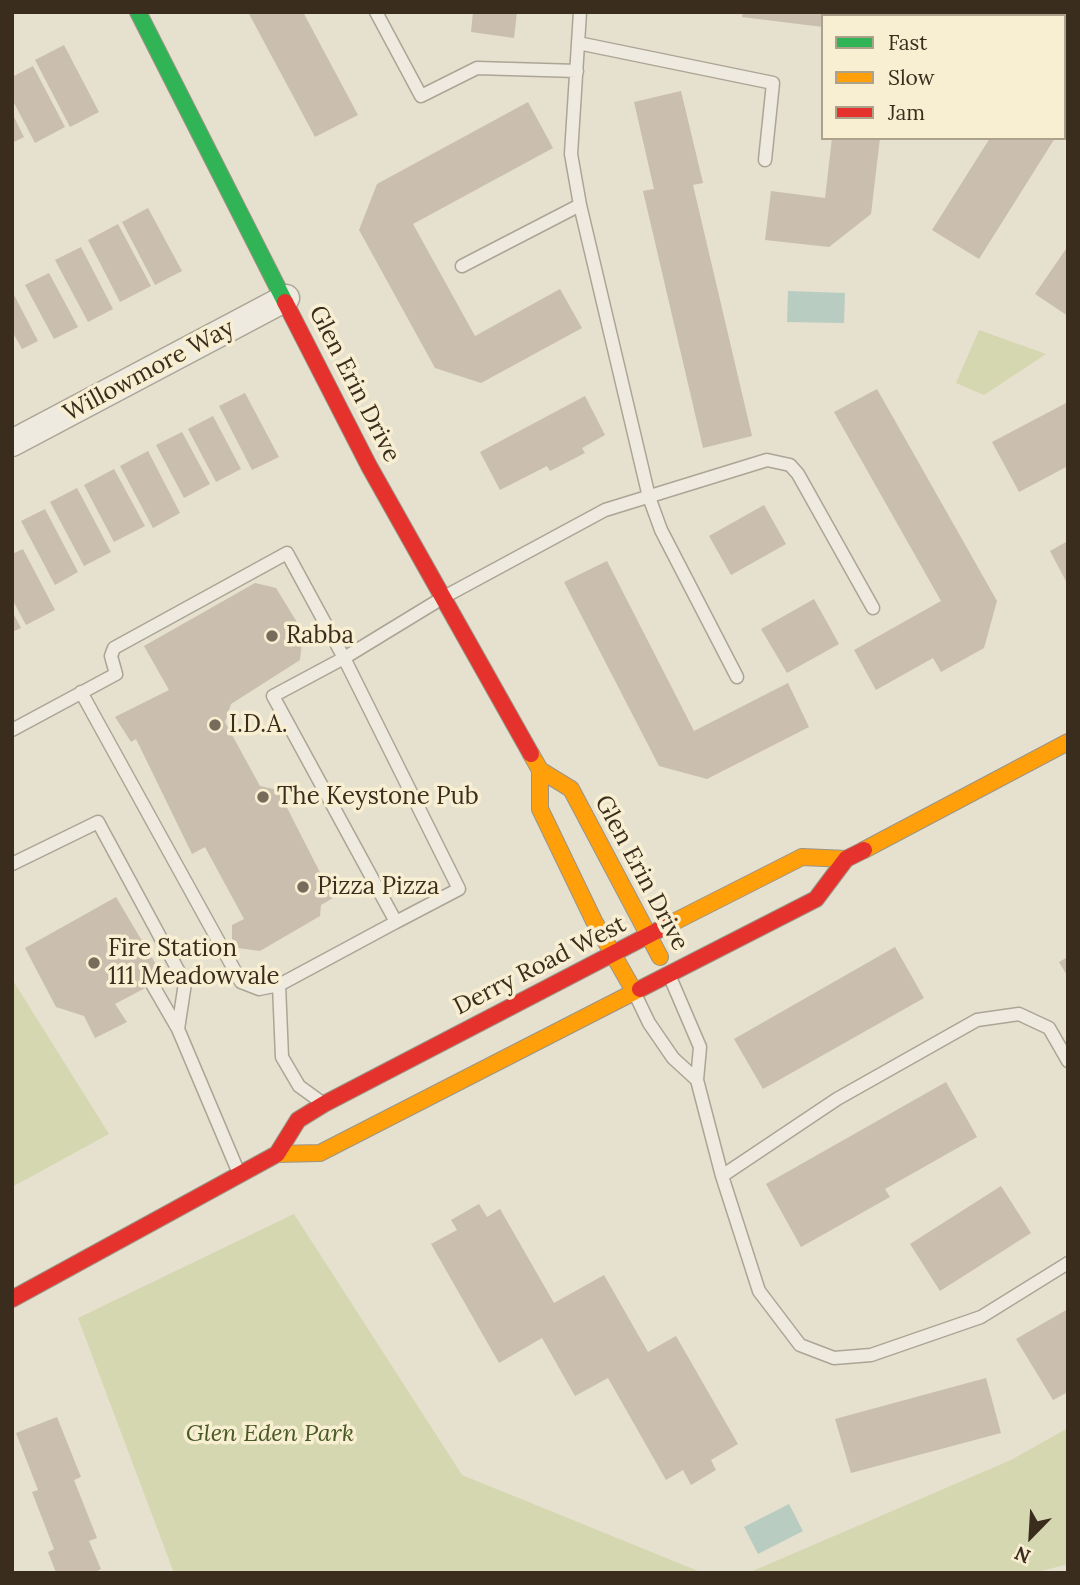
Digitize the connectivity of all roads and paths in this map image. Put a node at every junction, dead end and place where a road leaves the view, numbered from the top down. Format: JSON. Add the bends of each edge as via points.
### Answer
{"nodes":[{"id":1,"x":138,"y":12,"type":"edge"},
{"id":2,"x":376,"y":12,"type":"edge"},
{"id":3,"x":580,"y":12,"type":"edge"},
{"id":4,"x":578,"y":43,"type":"junction"},
{"id":5,"x":577,"y":71,"type":"junction"},
{"id":6,"x":765,"y":160,"type":"dead end"},
{"id":7,"x":580,"y":205,"type":"junction"},
{"id":8,"x":462,"y":266,"type":"dead end"},
{"id":9,"x":286,"y":298,"type":"junction"},
{"id":10,"x":12,"y":443,"type":"edge"},
{"id":11,"x":649,"y":497,"type":"junction"},
{"id":12,"x":444,"y":597,"type":"junction"},
{"id":13,"x":873,"y":608,"type":"dead end"},
{"id":14,"x":344,"y":658,"type":"junction"},
{"id":15,"x":737,"y":677,"type":"dead end"},
{"id":16,"x":82,"y":692,"type":"junction"},
{"id":17,"x":12,"y":730,"type":"edge"},
{"id":18,"x":1068,"y":742,"type":"edge"},
{"id":19,"x":540,"y":770,"type":"junction"},
{"id":20,"x":845,"y":859,"type":"junction"},
{"id":21,"x":12,"y":864,"type":"edge"},
{"id":22,"x":396,"y":922,"type":"junction"},
{"id":23,"x":648,"y":935,"type":"junction"},
{"id":24,"x":612,"y":953,"type":"junction"},
{"id":25,"x":668,"y":973,"type":"junction"},
{"id":26,"x":152,"y":984,"type":"dead end"},
{"id":27,"x":279,"y":985,"type":"junction"},
{"id":28,"x":634,"y":990,"type":"junction"},
{"id":29,"x":178,"y":1029,"type":"junction"},
{"id":30,"x":1068,"y":1061,"type":"edge"},
{"id":31,"x":697,"y":1080,"type":"junction"},
{"id":32,"x":324,"y":1104,"type":"junction"},
{"id":33,"x":276,"y":1154,"type":"junction"},
{"id":34,"x":239,"y":1175,"type":"junction"},
{"id":35,"x":722,"y":1176,"type":"junction"},
{"id":36,"x":1068,"y":1263,"type":"edge"},
{"id":37,"x":12,"y":1299,"type":"edge"}],
"edges":[{"from":1,"to":9,"type":"main road","name":"Glen Erin Drive"},
{"from":2,"to":5,"type":"lane","via":[[421,96],[477,68]]},
{"from":3,"to":4,"type":"lane"},
{"from":4,"to":5,"type":"lane"},
{"from":4,"to":6,"type":"lane","via":[[774,83]]},
{"from":5,"to":7,"type":"lane","via":[[571,154]]},
{"from":7,"to":8,"type":"lane"},
{"from":7,"to":11,"type":"lane"},
{"from":9,"to":10,"type":"street","name":"Willowmore Way"},
{"from":9,"to":12,"type":"main road","name":"Glen Erin Drive","via":[[369,466]]},
{"from":11,"to":12,"type":"lane","via":[[605,510]]},
{"from":11,"to":13,"type":"lane","via":[[756,462],[775,459],[790,465]]},
{"from":11,"to":15,"type":"lane","via":[[661,530]]},
{"from":12,"to":14,"type":"lane"},
{"from":12,"to":19,"type":"main road","name":"Glen Erin Drive"},
{"from":14,"to":16,"type":"lane","via":[[287,553],[114,648],[111,656],[116,674]]},
{"from":14,"to":22,"type":"lane","via":[[459,889]]},
{"from":14,"to":22,"type":"lane","via":[[273,696]]},
{"from":16,"to":17,"type":"lane"},
{"from":16,"to":27,"type":"lane","via":[[241,982],[259,989]]},
{"from":18,"to":20,"type":"main road","name":"Derry Road West"},
{"from":19,"to":23,"type":"main road","name":"Glen Erin Drive","via":[[571,789]]},
{"from":19,"to":24,"type":"main road","name":"Glen Erin Drive","via":[[540,809]]},
{"from":20,"to":23,"type":"main road","name":"Derry Road West","via":[[802,857]]},
{"from":20,"to":25,"type":"main road","name":"Derry Road West","via":[[816,899]]},
{"from":21,"to":29,"type":"lane","via":[[98,822],[185,983]]},
{"from":22,"to":27,"type":"lane"},
{"from":23,"to":24,"type":"main road","name":"Derry Road West"},
{"from":23,"to":25,"type":"main road","name":"Glen Erin Drive"},
{"from":24,"to":28,"type":"main road","name":"Glen Erin Drive"},
{"from":24,"to":32,"type":"main road","name":"Derry Road West"},
{"from":25,"to":28,"type":"main road","name":"Derry Road West"},
{"from":25,"to":31,"type":"lane","via":[[700,1047]]},
{"from":26,"to":29,"type":"lane"},
{"from":27,"to":32,"type":"lane","via":[[282,1057],[299,1086]]},
{"from":28,"to":31,"type":"lane","via":[[673,1058]]},
{"from":28,"to":33,"type":"main road","name":"Derry Road West","via":[[320,1153]]},
{"from":29,"to":34,"type":"lane"},
{"from":30,"to":35,"type":"lane","via":[[1049,1028],[1019,1014],[977,1020],[837,1099]]},
{"from":31,"to":35,"type":"lane"},
{"from":32,"to":33,"type":"main road","name":"Derry Road West","via":[[298,1120]]},
{"from":33,"to":34,"type":"main road","name":"Derry Road West"},
{"from":34,"to":37,"type":"main road","name":"Derry Road West"},
{"from":35,"to":36,"type":"lane","via":[[759,1290],[800,1345],[834,1358],[871,1355],[981,1317]]}]}
